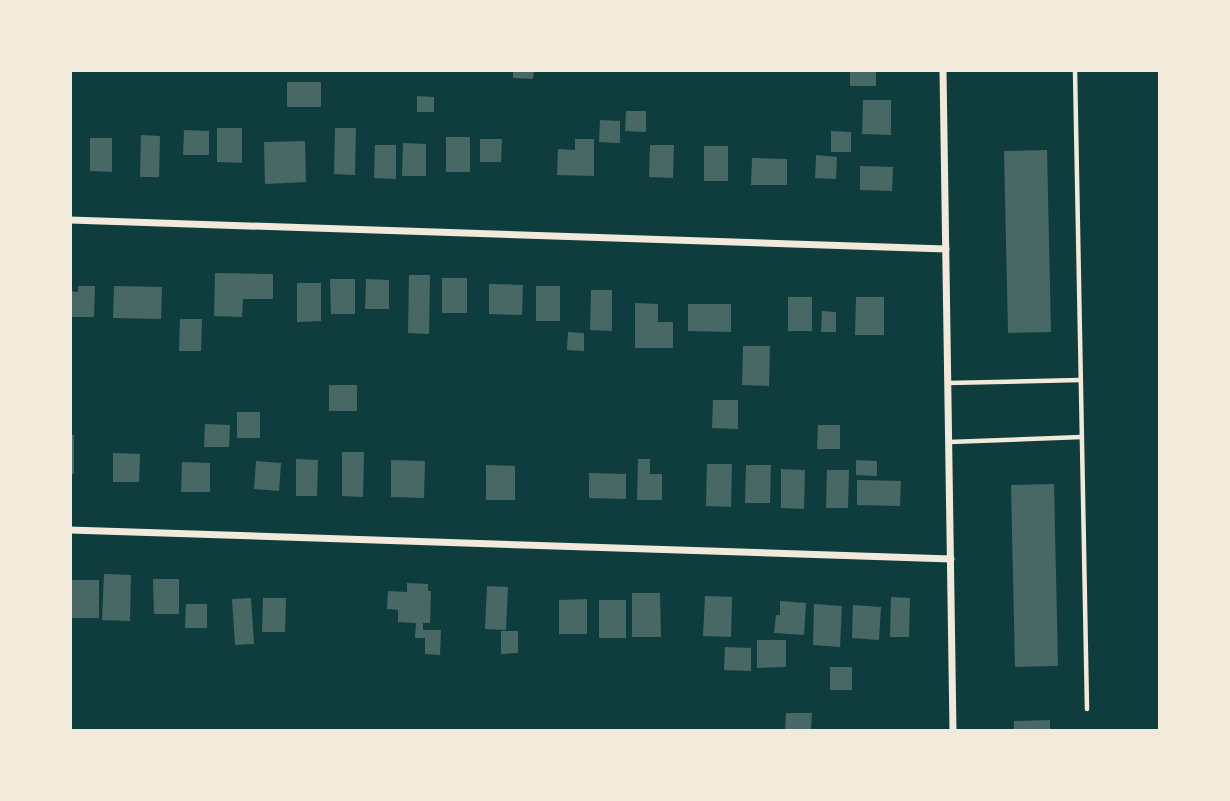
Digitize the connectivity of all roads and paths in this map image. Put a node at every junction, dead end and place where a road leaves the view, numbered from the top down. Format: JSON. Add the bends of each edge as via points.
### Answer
{"nodes":[{"id":1,"x":943,"y":70,"type":"edge"},
{"id":2,"x":1075,"y":70,"type":"edge"},
{"id":3,"x":70,"y":220,"type":"edge"},
{"id":4,"x":946,"y":249,"type":"junction"},
{"id":5,"x":1080,"y":380,"type":"junction"},
{"id":6,"x":948,"y":383,"type":"junction"},
{"id":7,"x":1082,"y":437,"type":"junction"},
{"id":8,"x":949,"y":442,"type":"junction"},
{"id":9,"x":70,"y":530,"type":"edge"},
{"id":10,"x":951,"y":559,"type":"junction"},
{"id":11,"x":1087,"y":709,"type":"dead end"},
{"id":12,"x":953,"y":731,"type":"edge"}],
"edges":[{"from":1,"to":4,"type":"street"},
{"from":2,"to":5,"type":"lane"},
{"from":3,"to":4,"type":"street"},
{"from":4,"to":6,"type":"street"},
{"from":5,"to":6,"type":"lane"},
{"from":5,"to":7,"type":"lane"},
{"from":6,"to":8,"type":"street"},
{"from":7,"to":8,"type":"lane"},
{"from":7,"to":11,"type":"lane"},
{"from":8,"to":10,"type":"street"},
{"from":9,"to":10,"type":"street"},
{"from":10,"to":12,"type":"street"}]}
